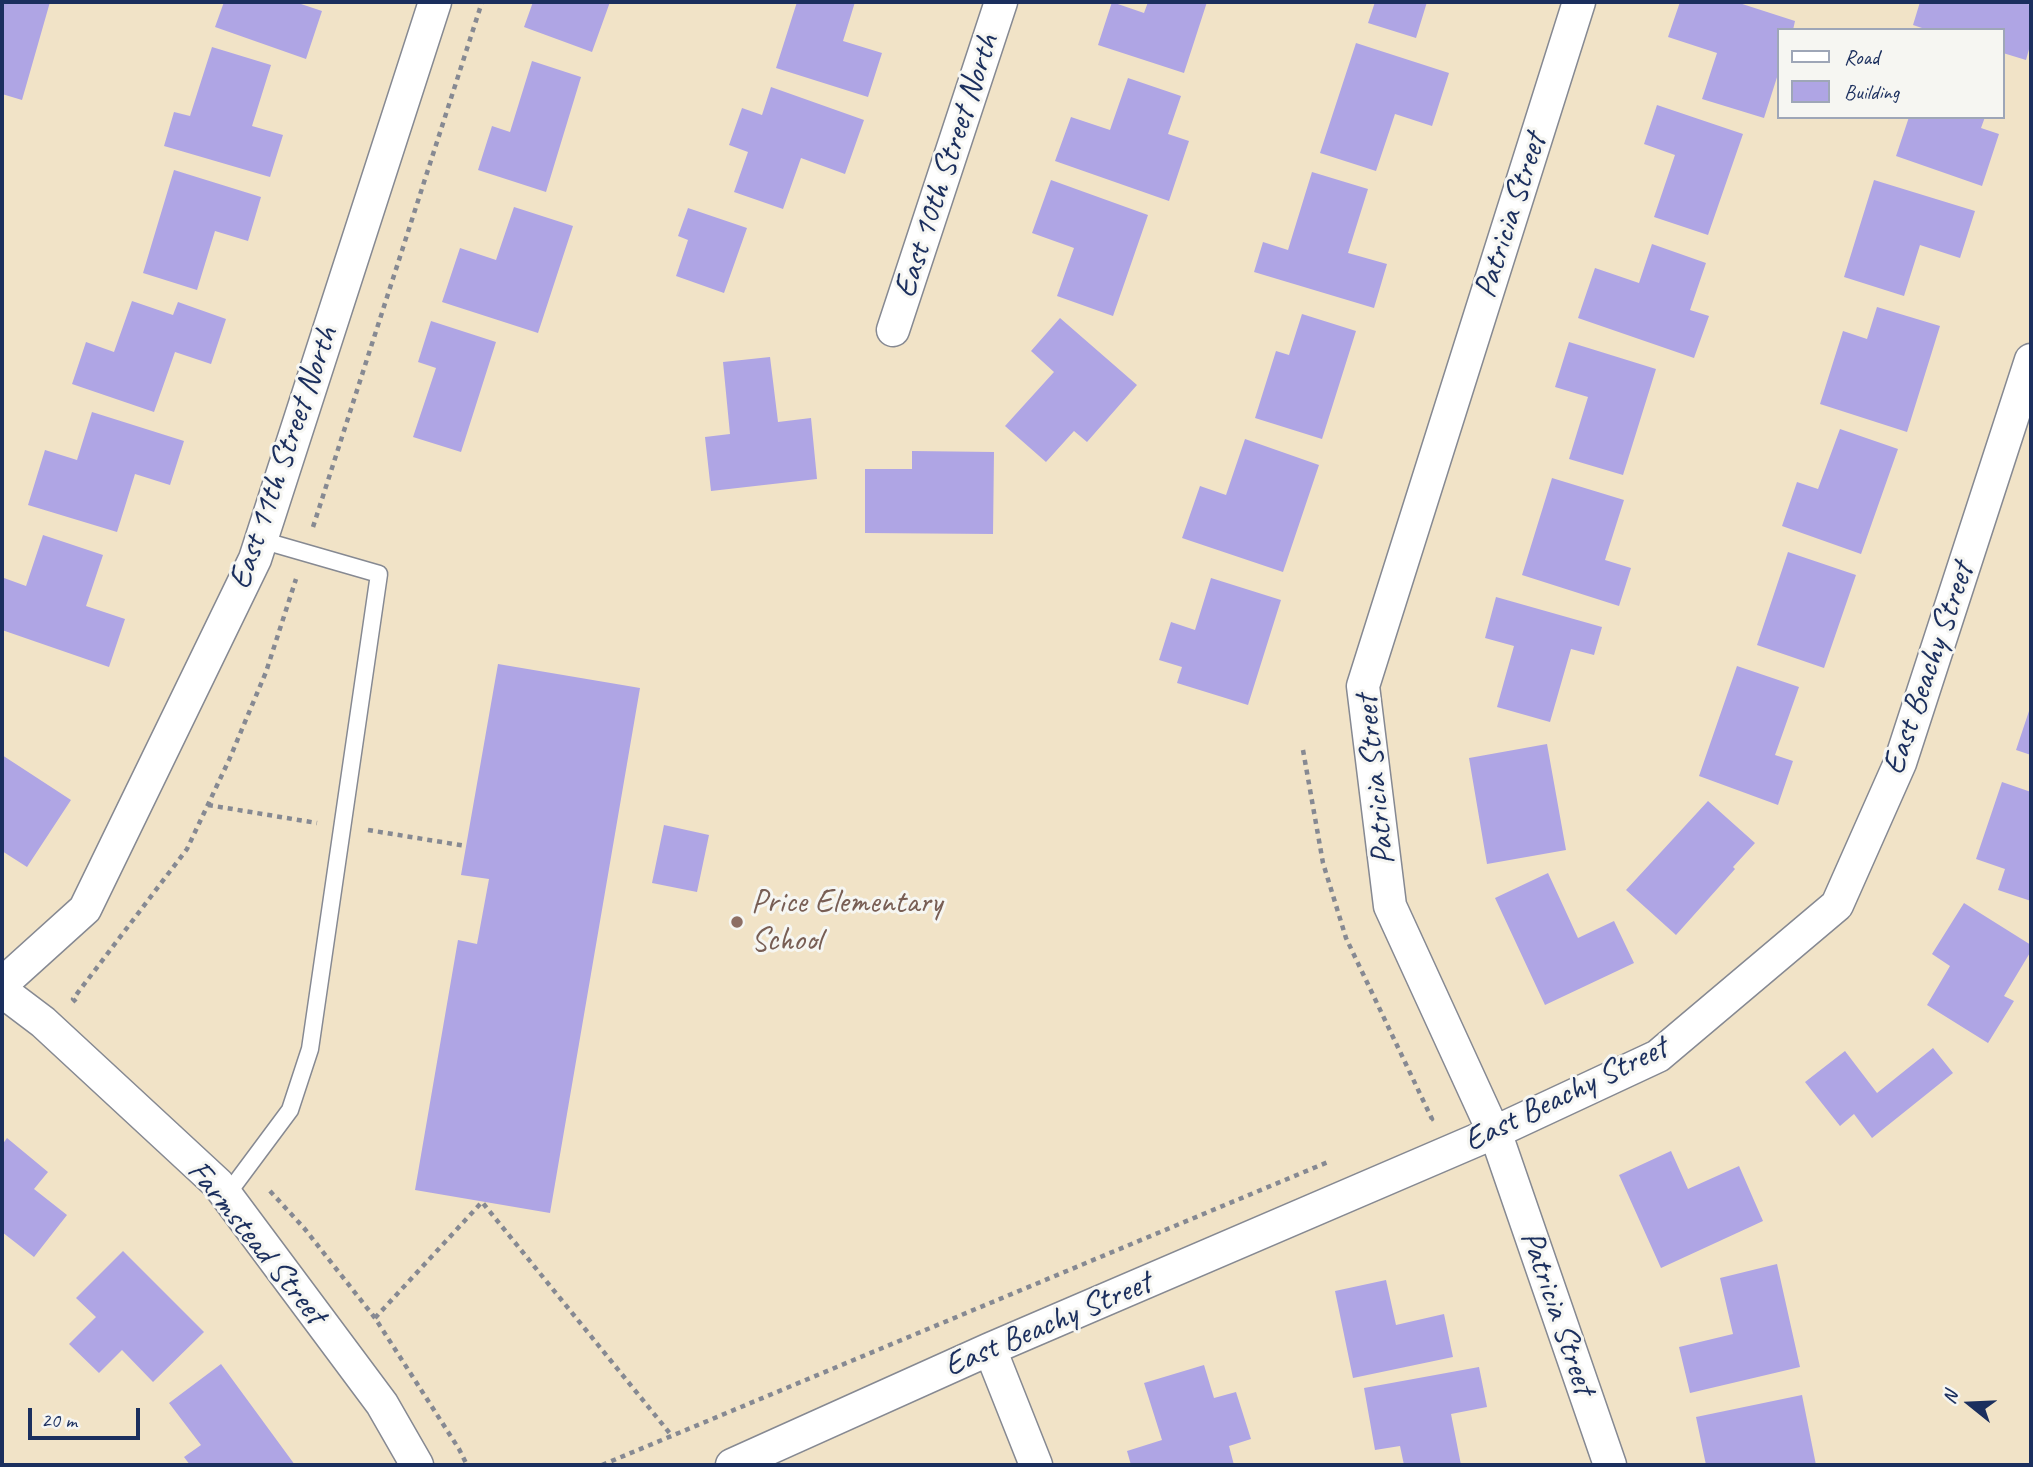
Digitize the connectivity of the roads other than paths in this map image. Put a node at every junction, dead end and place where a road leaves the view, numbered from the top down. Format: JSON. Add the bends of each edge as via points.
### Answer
{"nodes":[{"id":1,"x":435,"y":2,"type":"edge"},
{"id":2,"x":1000,"y":2,"type":"edge"},
{"id":3,"x":1579,"y":2,"type":"edge"},
{"id":4,"x":893,"y":330,"type":"dead end"},
{"id":5,"x":2031,"y":360,"type":"edge"},
{"id":6,"x":261,"y":540,"type":"junction"},
{"id":7,"x":2,"y":984,"type":"edge"},
{"id":8,"x":2,"y":991,"type":"edge"},
{"id":9,"x":1493,"y":1133,"type":"junction"},
{"id":10,"x":226,"y":1196,"type":"junction"},
{"id":11,"x":990,"y":1349,"type":"junction"},
{"id":12,"x":417,"y":1465,"type":"edge"},
{"id":13,"x":732,"y":1465,"type":"edge"},
{"id":14,"x":1036,"y":1465,"type":"edge"},
{"id":15,"x":1610,"y":1465,"type":"edge"}],
"edges":[{"from":1,"to":6,"type":"street","name":"East 11th Street North"},
{"from":2,"to":4,"type":"street","name":"East 10th Street North"},
{"from":3,"to":9,"type":"street","name":"Patricia Street","via":[[1363,686],[1390,906]]},
{"from":5,"to":9,"type":"street","name":"East Beachy Street","via":[[1899,763],[1837,905],[1658,1056]]},
{"from":6,"to":7,"type":"street","name":"East 11th Street North","via":[[85,909]]},
{"from":6,"to":10,"type":"lane","via":[[379,574],[310,1049],[290,1110]]},
{"from":8,"to":10,"type":"street","name":"Farmstead Street","via":[[43,1022]]},
{"from":9,"to":11,"type":"street","name":"East Beachy Street"},
{"from":9,"to":15,"type":"street","name":"Patricia Street"},
{"from":10,"to":12,"type":"street","name":"Farmstead Street","via":[[382,1404]]},
{"from":11,"to":13,"type":"street","name":"East Beachy Street"},
{"from":11,"to":14,"type":"street"}]}
